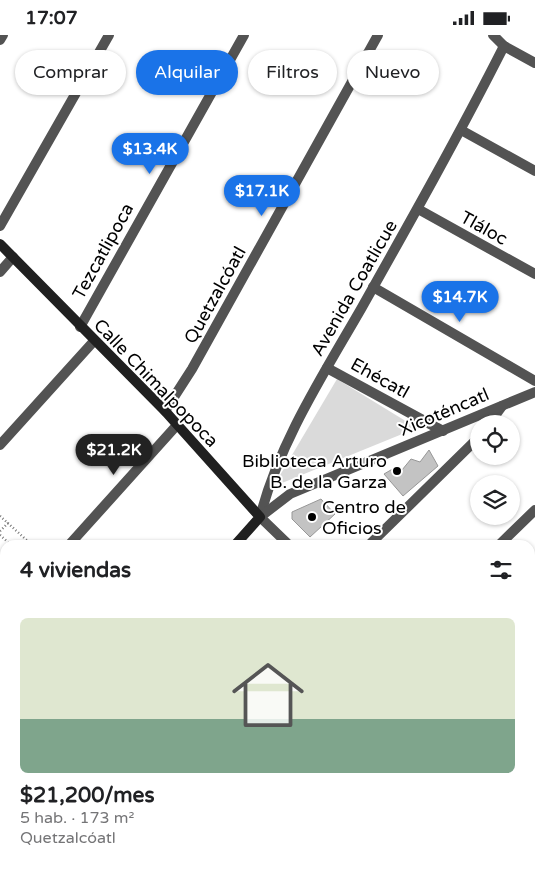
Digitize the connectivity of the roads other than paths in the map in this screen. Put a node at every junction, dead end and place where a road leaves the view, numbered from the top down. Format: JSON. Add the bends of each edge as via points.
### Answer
{"nodes":[{"id":1,"x":3,"y":35,"type":"edge"},
{"id":2,"x":109,"y":35,"type":"edge"},
{"id":3,"x":244,"y":35,"type":"edge"},
{"id":4,"x":378,"y":35,"type":"edge"},
{"id":5,"x":493,"y":35,"type":"edge"},
{"id":6,"x":0,"y":40,"type":"edge"},
{"id":7,"x":504,"y":46,"type":"junction"},
{"id":8,"x":535,"y":63,"type":"edge"},
{"id":9,"x":461,"y":130,"type":"junction"},
{"id":10,"x":535,"y":171,"type":"edge"},
{"id":11,"x":418,"y":209,"type":"junction"},
{"id":12,"x":0,"y":226,"type":"edge"},
{"id":13,"x":0,"y":244,"type":"edge"},
{"id":14,"x":13,"y":257,"type":"junction"},
{"id":15,"x":0,"y":272,"type":"edge"},
{"id":16,"x":535,"y":274,"type":"edge"},
{"id":17,"x":373,"y":287,"type":"junction"},
{"id":18,"x":80,"y":327,"type":"junction"},
{"id":19,"x":94,"y":341,"type":"junction"},
{"id":20,"x":327,"y":368,"type":"junction"},
{"id":21,"x":535,"y":381,"type":"edge"},
{"id":22,"x":535,"y":392,"type":"edge"},
{"id":23,"x":502,"y":406,"type":"junction"},
{"id":24,"x":165,"y":411,"type":"junction"},
{"id":25,"x":496,"y":415,"type":"edge"},
{"id":26,"x":177,"y":425,"type":"junction"},
{"id":27,"x":443,"y":431,"type":"junction"},
{"id":28,"x":0,"y":445,"type":"edge"},
{"id":29,"x":470,"y":446,"type":"edge"},
{"id":30,"x":535,"y":510,"type":"edge"},
{"id":31,"x":260,"y":517,"type":"junction"},
{"id":32,"x":74,"y":540,"type":"edge"},
{"id":33,"x":239,"y":540,"type":"edge"},
{"id":34,"x":284,"y":540,"type":"edge"},
{"id":35,"x":374,"y":540,"type":"edge"},
{"id":36,"x":504,"y":540,"type":"edge"}],
"edges":[{"from":1,"to":6,"type":"street"},
{"from":2,"to":12,"type":"street"},
{"from":3,"to":18,"type":"street","name":"Tezcatlipoca"},
{"from":4,"to":24,"type":"street","name":"Quetzalcóatl","via":[[192,369]]},
{"from":5,"to":7,"type":"street"},
{"from":7,"to":8,"type":"street"},
{"from":7,"to":9,"type":"street","name":"Avenida Coatlicue"},
{"from":9,"to":10,"type":"street"},
{"from":9,"to":11,"type":"street","name":"Avenida Coatlicue"},
{"from":11,"to":16,"type":"street","name":"Tláloc"},
{"from":11,"to":17,"type":"street","name":"Avenida Coatlicue"},
{"from":13,"to":14,"type":"street","name":"Calle Chimalpopoca"},
{"from":14,"to":15,"type":"street"},
{"from":14,"to":18,"type":"street","name":"Calle Chimalpopoca"},
{"from":17,"to":20,"type":"street","name":"Avenida Coatlicue"},
{"from":17,"to":21,"type":"street"},
{"from":18,"to":19,"type":"street","name":"Calle Chimalpopoca"},
{"from":19,"to":24,"type":"street","name":"Calle Chimalpopoca"},
{"from":19,"to":28,"type":"street"},
{"from":20,"to":27,"type":"street","name":"Ehécatl"},
{"from":20,"to":31,"type":"street","name":"Avenida Coatlicue","via":[[273,472]]},
{"from":22,"to":23,"type":"street","name":"Xicoténcatl"},
{"from":23,"to":25,"type":"street"},
{"from":23,"to":27,"type":"street","name":"Xicoténcatl"},
{"from":24,"to":26,"type":"street","name":"Calle Chimalpopoca"},
{"from":26,"to":31,"type":"street","name":"Calle Chimalpopoca"},
{"from":26,"to":32,"type":"street"},
{"from":27,"to":31,"type":"street","name":"Xicoténcatl","via":[[290,494]]},
{"from":29,"to":35,"type":"street"},
{"from":30,"to":36,"type":"street"},
{"from":31,"to":33,"type":"street","name":"Avenida Coatlicue"},
{"from":31,"to":34,"type":"street","name":"Calle Chimalpopoca"}]}
